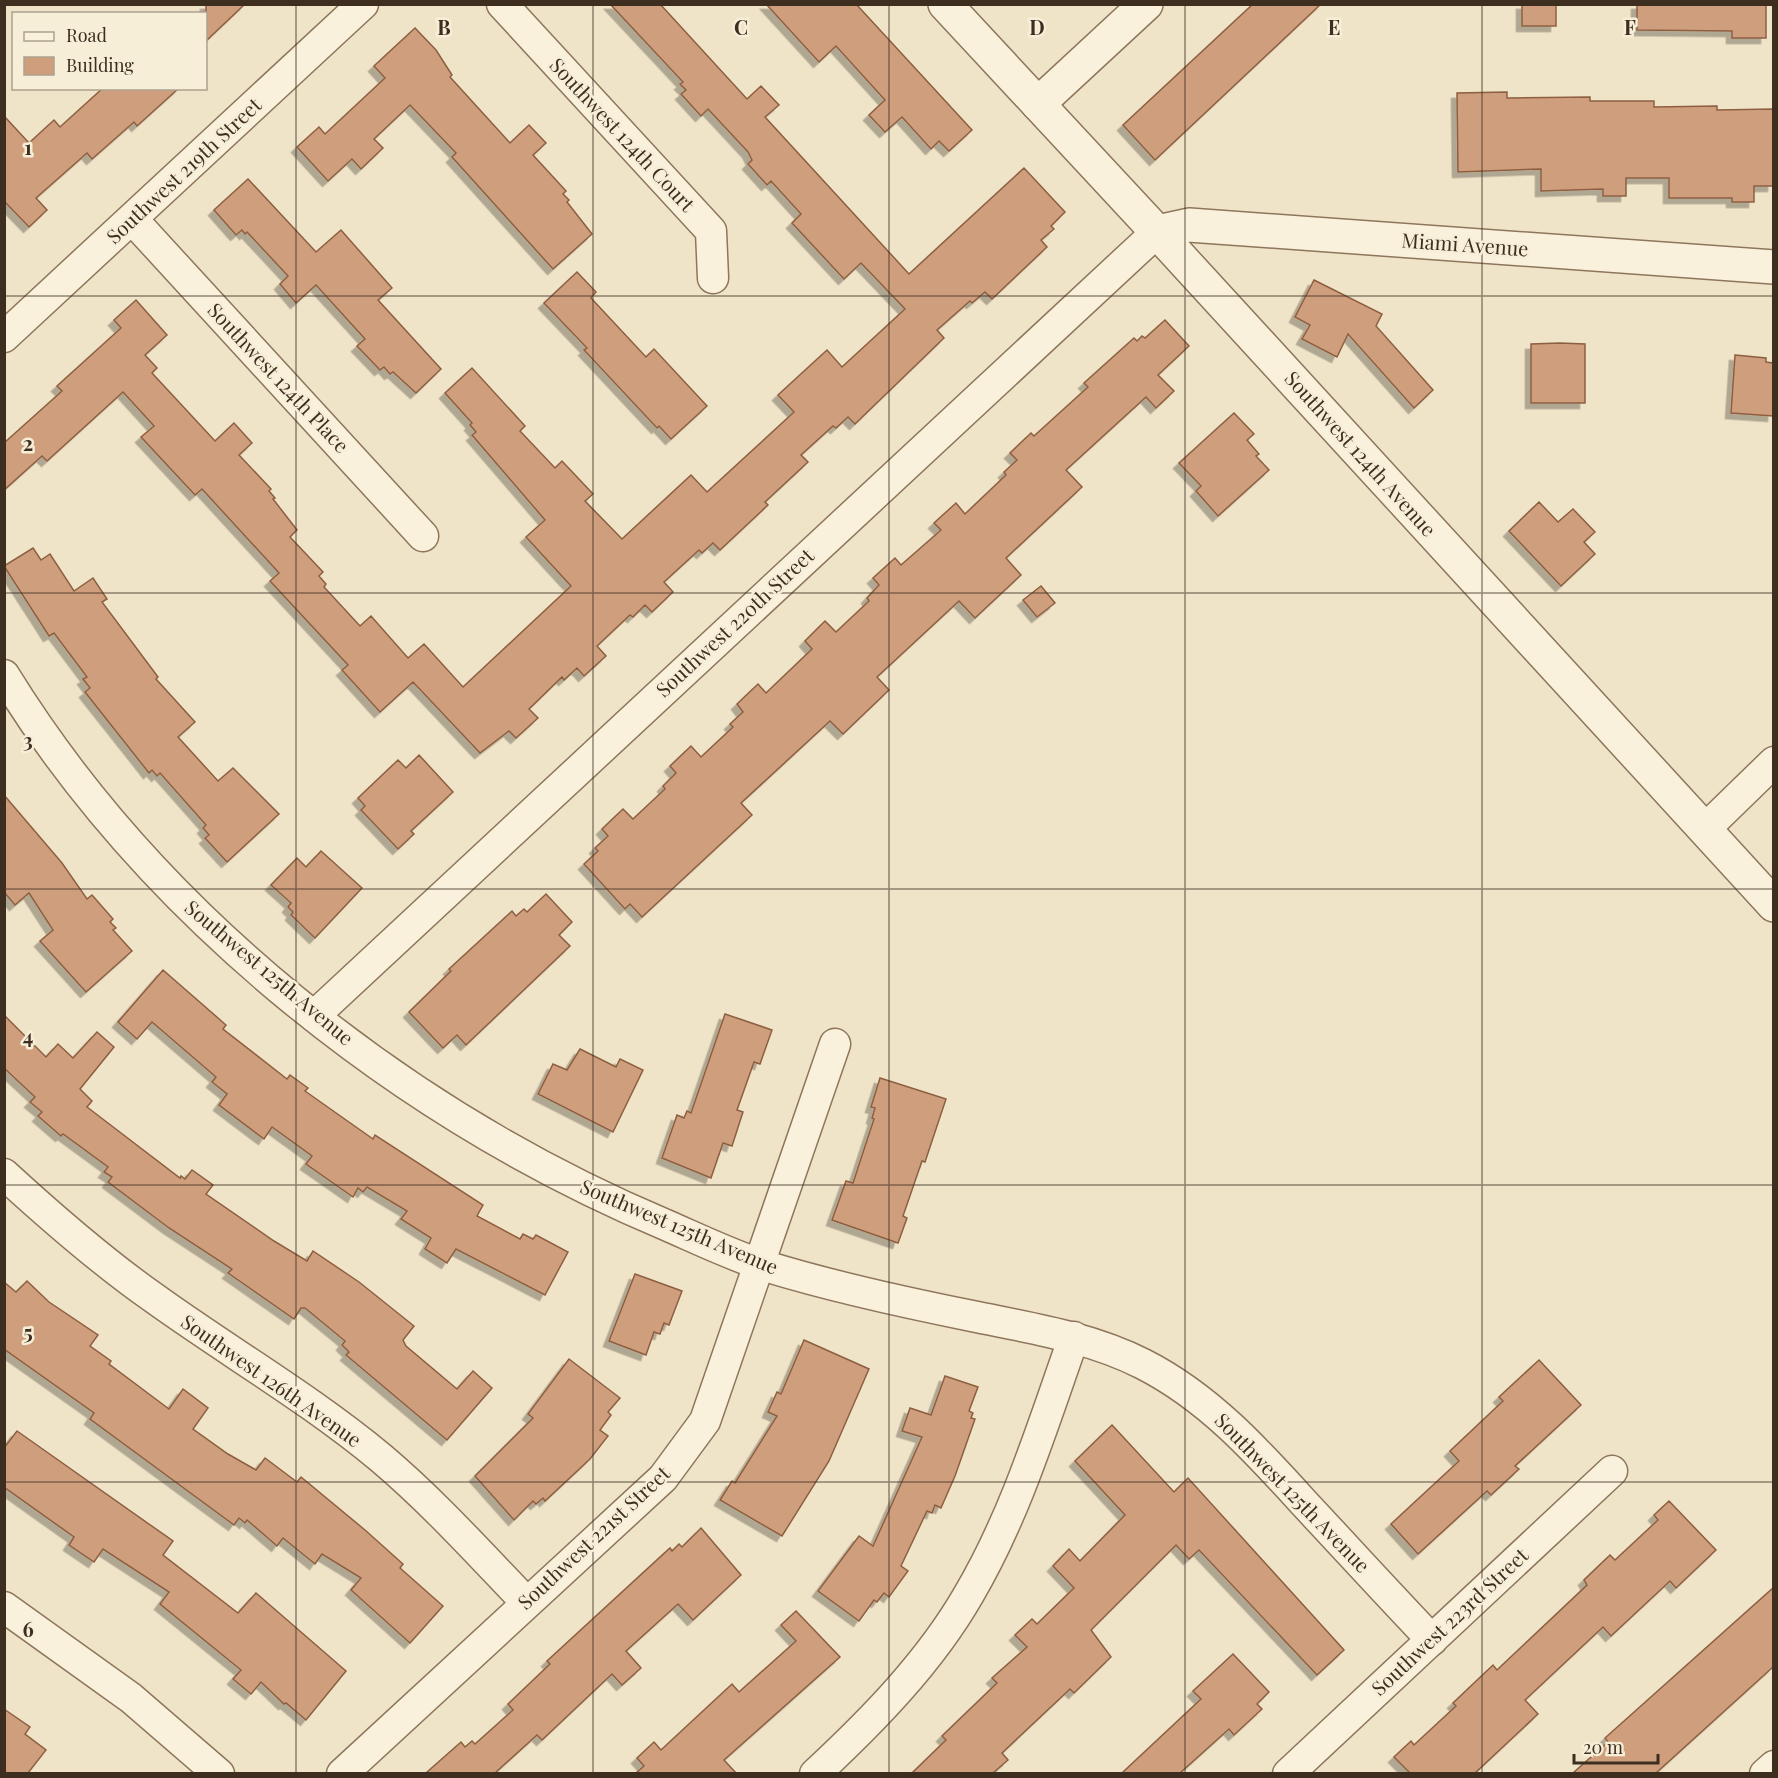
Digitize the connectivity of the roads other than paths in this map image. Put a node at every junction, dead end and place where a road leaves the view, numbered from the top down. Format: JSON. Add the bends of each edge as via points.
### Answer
{"nodes":[{"id":1,"x":363,"y":4,"type":"edge"},
{"id":2,"x":502,"y":4,"type":"edge"},
{"id":3,"x":945,"y":4,"type":"edge"},
{"id":4,"x":1146,"y":4,"type":"edge"},
{"id":5,"x":1038,"y":104,"type":"junction"},
{"id":6,"x":133,"y":220,"type":"junction"},
{"id":7,"x":1157,"y":231,"type":"junction"},
{"id":8,"x":1773,"y":267,"type":"edge"},
{"id":9,"x":714,"y":278,"type":"dead end"},
{"id":10,"x":4,"y":337,"type":"edge"},
{"id":11,"x":423,"y":536,"type":"dead end"},
{"id":12,"x":4,"y":675,"type":"edge"},
{"id":13,"x":1773,"y":762,"type":"edge"},
{"id":14,"x":1704,"y":830,"type":"junction"},
{"id":15,"x":1773,"y":905,"type":"edge"},
{"id":16,"x":314,"y":1016,"type":"junction"},
{"id":17,"x":835,"y":1044,"type":"dead end"},
{"id":18,"x":4,"y":1174,"type":"edge"},
{"id":19,"x":759,"y":1264,"type":"junction"},
{"id":20,"x":1074,"y":1337,"type":"junction"},
{"id":21,"x":1612,"y":1471,"type":"dead end"},
{"id":22,"x":526,"y":1602,"type":"junction"},
{"id":23,"x":4,"y":1607,"type":"edge"},
{"id":24,"x":1432,"y":1640,"type":"junction"},
{"id":25,"x":1773,"y":1766,"type":"edge"},
{"id":26,"x":219,"y":1773,"type":"edge"},
{"id":27,"x":342,"y":1773,"type":"edge"},
{"id":28,"x":815,"y":1773,"type":"edge"},
{"id":29,"x":1288,"y":1773,"type":"edge"},
{"id":30,"x":1765,"y":1773,"type":"edge"}],
"edges":[{"from":1,"to":6,"type":"street","name":"Southwest 219th Street"},
{"from":2,"to":9,"type":"street","name":"Southwest 124th Court","via":[[711,231]]},
{"from":3,"to":5,"type":"street","name":"Southwest 124th Avenue"},
{"from":4,"to":5,"type":"street"},
{"from":5,"to":7,"type":"street","name":"Southwest 124th Avenue"},
{"from":6,"to":10,"type":"street","name":"Southwest 219th Street"},
{"from":6,"to":11,"type":"street","name":"Southwest 124th Place"},
{"from":7,"to":8,"type":"street","name":"Miami Avenue","via":[[1189,225]]},
{"from":7,"to":14,"type":"street","name":"Southwest 124th Avenue"},
{"from":7,"to":16,"type":"street","name":"Southwest 220th Street"},
{"from":12,"to":16,"type":"street","name":"Southwest 125th Avenue","via":[[41,734],[151,869],[229,944]]},
{"from":13,"to":14,"type":"street"},
{"from":14,"to":15,"type":"street","name":"Southwest 124th Avenue"},
{"from":16,"to":19,"type":"street","name":"Southwest 125th Avenue","via":[[461,1122],[593,1194]]},
{"from":17,"to":19,"type":"street","name":"Southwest 221st Street"},
{"from":18,"to":22,"type":"street","name":"Southwest 126th Avenue","via":[[55,1221],[153,1297],[380,1458]]},
{"from":19,"to":20,"type":"street","name":"Southwest 125th Avenue","via":[[852,1290]]},
{"from":19,"to":22,"type":"street","name":"Southwest 221st Street","via":[[705,1421],[663,1478]]},
{"from":20,"to":24,"type":"street","name":"Southwest 125th Avenue","via":[[1144,1364],[1220,1414]]},
{"from":20,"to":28,"type":"street","via":[[1018,1498],[969,1595],[912,1676]]},
{"from":21,"to":24,"type":"street","name":"Southwest 223rd Street"},
{"from":22,"to":27,"type":"street","name":"Southwest 221st Street"},
{"from":23,"to":26,"type":"street","via":[[131,1698]]},
{"from":24,"to":29,"type":"street","name":"Southwest 223rd Street"},
{"from":25,"to":30,"type":"street"}]}
